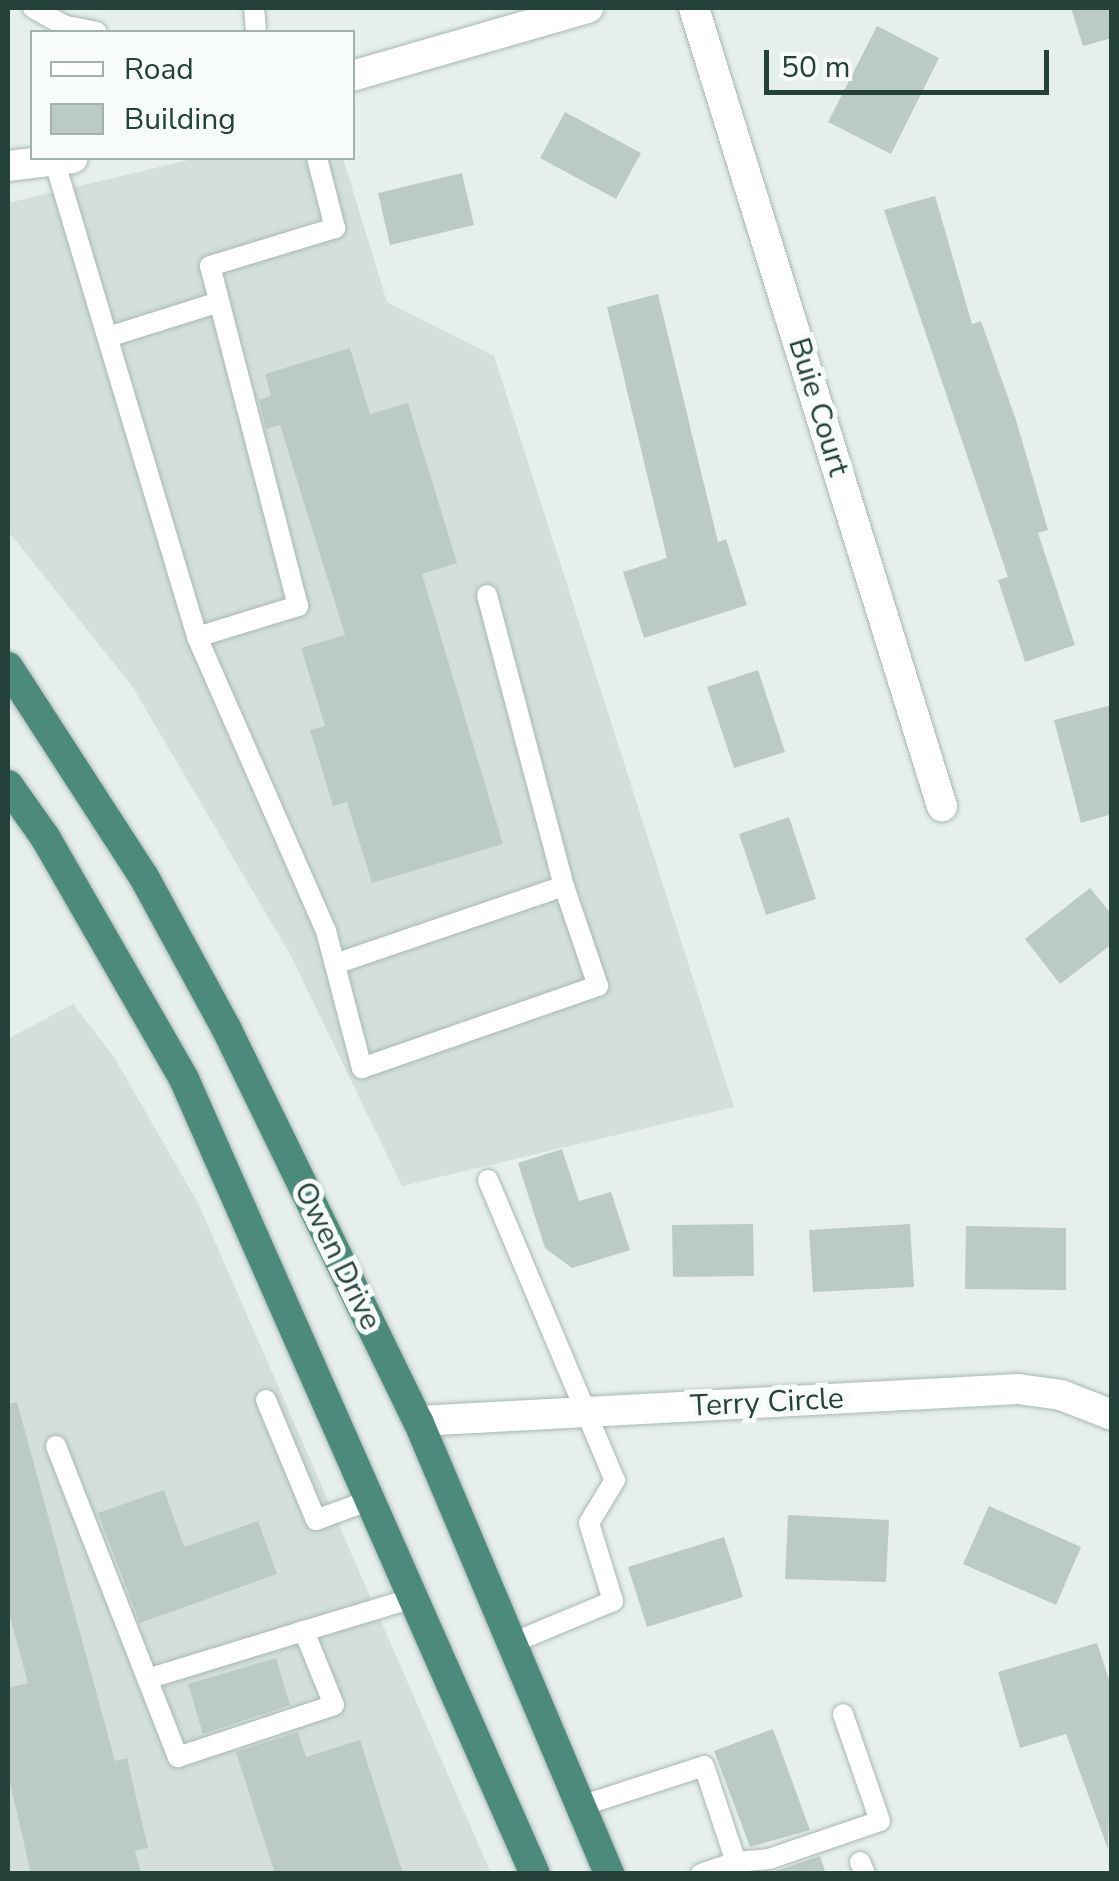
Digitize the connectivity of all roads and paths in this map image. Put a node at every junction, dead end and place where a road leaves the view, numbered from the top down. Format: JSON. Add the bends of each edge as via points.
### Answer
{"nodes":[{"id":1,"x":33,"y":8,"type":"edge"},
{"id":2,"x":588,"y":8,"type":"edge"},
{"id":3,"x":694,"y":8,"type":"edge"},
{"id":4,"x":86,"y":30,"type":"edge"},
{"id":5,"x":355,"y":75,"type":"edge"},
{"id":6,"x":64,"y":160,"type":"edge"},
{"id":7,"x":318,"y":160,"type":"edge"},
{"id":8,"x":8,"y":166,"type":"edge"},
{"id":9,"x":219,"y":302,"type":"junction"},
{"id":10,"x":108,"y":337,"type":"junction"},
{"id":11,"x":486,"y":595,"type":"dead end"},
{"id":12,"x":198,"y":637,"type":"junction"},
{"id":13,"x":8,"y":667,"type":"edge"},
{"id":14,"x":8,"y":786,"type":"edge"},
{"id":15,"x":942,"y":806,"type":"dead end"},
{"id":16,"x":564,"y":886,"type":"junction"},
{"id":17,"x":335,"y":964,"type":"junction"},
{"id":18,"x":488,"y":1180,"type":"dead end"},
{"id":19,"x":266,"y":1400,"type":"dead end"},
{"id":20,"x":590,"y":1412,"type":"junction"},
{"id":21,"x":1112,"y":1415,"type":"edge"},
{"id":22,"x":418,"y":1421,"type":"junction"},
{"id":23,"x":56,"y":1446,"type":"dead end"},
{"id":24,"x":370,"y":1500,"type":"junction"},
{"id":25,"x":413,"y":1598,"type":"junction"},
{"id":26,"x":304,"y":1632,"type":"junction"},
{"id":27,"x":512,"y":1643,"type":"junction"},
{"id":28,"x":147,"y":1679,"type":"junction"},
{"id":29,"x":843,"y":1714,"type":"dead end"},
{"id":30,"x":581,"y":1806,"type":"junction"},
{"id":31,"x":736,"y":1862,"type":"junction"},
{"id":32,"x":534,"y":1874,"type":"edge"},
{"id":33,"x":609,"y":1874,"type":"edge"},
{"id":34,"x":701,"y":1874,"type":"edge"}],
"edges":[{"from":1,"to":4,"type":"lane"},
{"from":2,"to":5,"type":"street"},
{"from":3,"to":15,"type":"street","name":"Buie Court"},
{"from":6,"to":8,"type":"street"},
{"from":6,"to":10,"type":"lane"},
{"from":7,"to":9,"type":"lane","via":[[335,228],[210,266]]},
{"from":9,"to":10,"type":"lane"},
{"from":9,"to":12,"type":"lane","via":[[298,606]]},
{"from":10,"to":12,"type":"lane"},
{"from":11,"to":16,"type":"lane"},
{"from":12,"to":17,"type":"lane"},
{"from":13,"to":22,"type":"highway","name":"Owen Drive","via":[[144,877],[228,1032]]},
{"from":14,"to":24,"type":"highway","via":[[45,837],[184,1079]]},
{"from":16,"to":17,"type":"lane"},
{"from":16,"to":17,"type":"lane","via":[[598,986],[362,1068]]},
{"from":18,"to":20,"type":"lane"},
{"from":19,"to":24,"type":"lane","via":[[316,1520]]},
{"from":20,"to":21,"type":"street","name":"Terry Circle","via":[[1018,1390],[1061,1395]]},
{"from":20,"to":22,"type":"street","name":"Terry Circle"},
{"from":20,"to":27,"type":"lane","via":[[615,1480],[589,1524],[613,1601]]},
{"from":22,"to":27,"type":"highway","name":"Owen Drive"},
{"from":23,"to":28,"type":"lane"},
{"from":24,"to":25,"type":"highway"},
{"from":25,"to":26,"type":"lane"},
{"from":25,"to":32,"type":"highway"},
{"from":26,"to":28,"type":"lane"},
{"from":26,"to":28,"type":"lane","via":[[334,1706],[178,1757]]},
{"from":27,"to":30,"type":"highway","name":"Owen Drive"},
{"from":29,"to":31,"type":"lane","via":[[880,1821],[769,1859]]},
{"from":30,"to":31,"type":"lane","via":[[704,1766]]},
{"from":30,"to":33,"type":"highway","name":"Owen Drive"},
{"from":31,"to":34,"type":"lane"}]}
